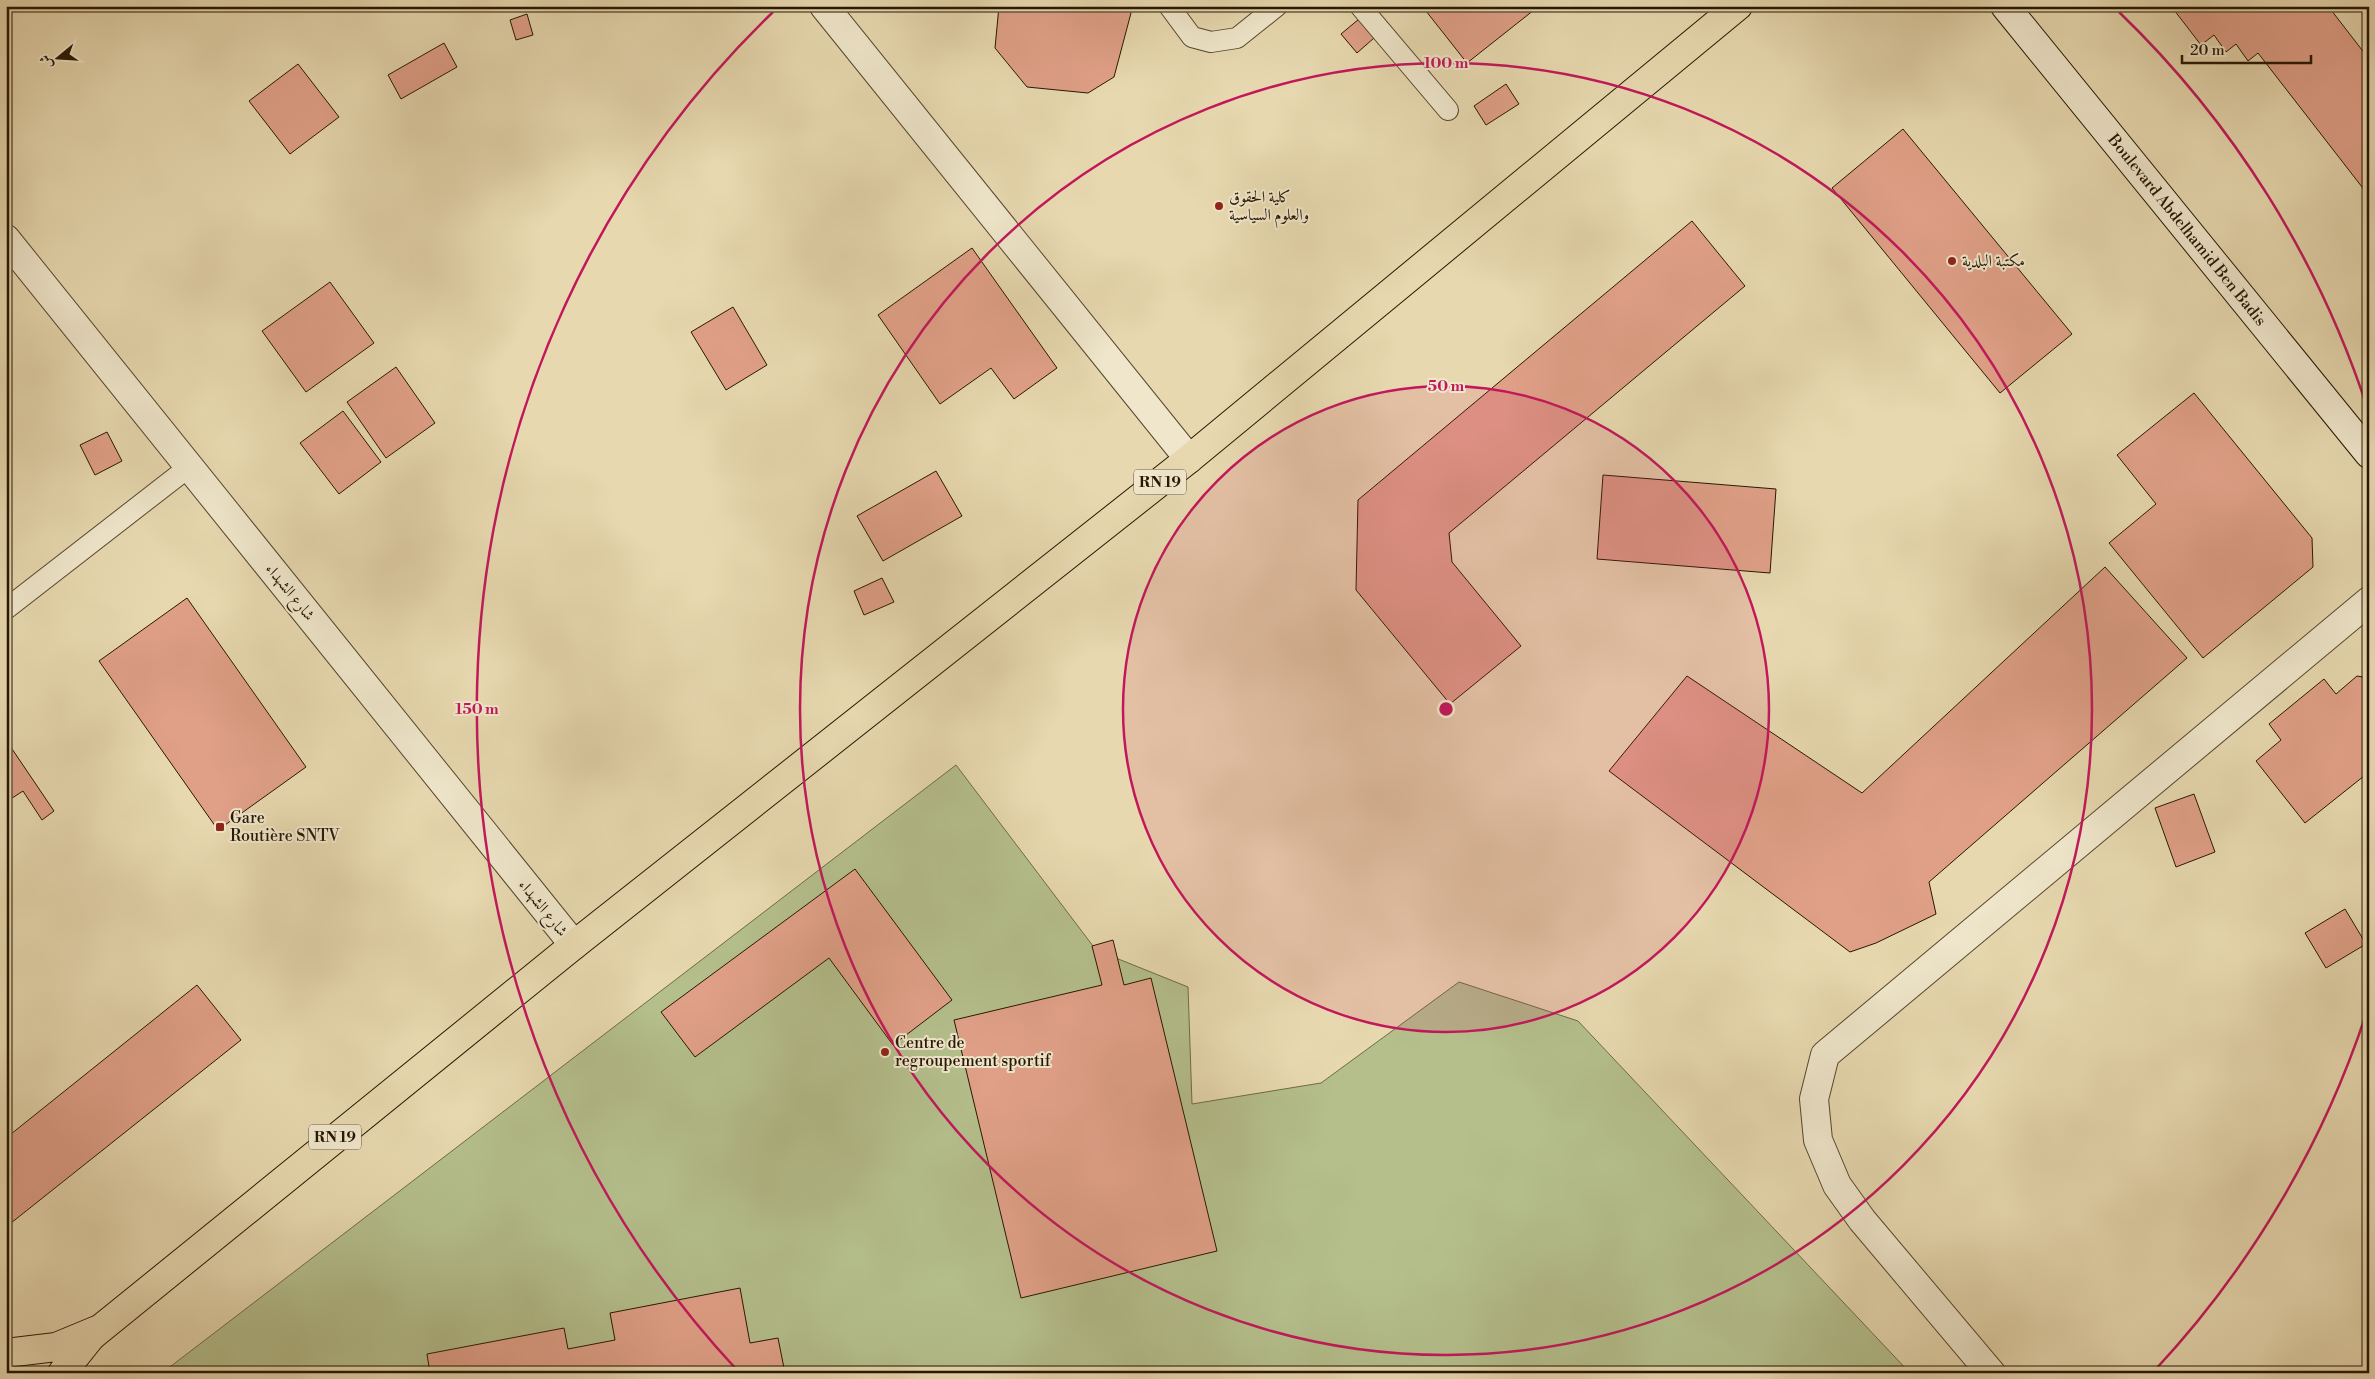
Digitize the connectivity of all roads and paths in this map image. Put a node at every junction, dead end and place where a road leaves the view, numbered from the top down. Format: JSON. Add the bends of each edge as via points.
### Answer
{"nodes":[{"id":1,"x":824,"y":6,"type":"edge"},
{"id":2,"x":1169,"y":6,"type":"edge"},
{"id":3,"x":1277,"y":6,"type":"edge"},
{"id":4,"x":1360,"y":6,"type":"edge"},
{"id":5,"x":1738,"y":6,"type":"edge"},
{"id":6,"x":2004,"y":6,"type":"edge"},
{"id":7,"x":1448,"y":110,"type":"dead end"},
{"id":8,"x":6,"y":239,"type":"edge"},
{"id":9,"x":2369,"y":454,"type":"edge"},
{"id":10,"x":1189,"y":459,"type":"junction"},
{"id":11,"x":189,"y":467,"type":"junction"},
{"id":12,"x":2369,"y":601,"type":"edge"},
{"id":13,"x":6,"y":609,"type":"edge"},
{"id":14,"x":574,"y":945,"type":"junction"},
{"id":15,"x":97,"y":1330,"type":"junction"},
{"id":16,"x":6,"y":1353,"type":"edge"},
{"id":17,"x":49,"y":1373,"type":"edge"},
{"id":18,"x":62,"y":1373,"type":"edge"},
{"id":19,"x":1991,"y":1373,"type":"edge"}],
"edges":[{"from":1,"to":10,"type":"street"},
{"from":2,"to":3,"type":"lane","via":[[1192,37],[1211,42],[1237,38]]},
{"from":4,"to":7,"type":"lane"},
{"from":5,"to":10,"type":"main road","number":"RN 19"},
{"from":6,"to":9,"type":"street","name":"Boulevard Abdelhamid Ben Badis"},
{"from":8,"to":11,"type":"street","name":"شارع الشهداء"},
{"from":10,"to":14,"type":"main road","number":"RN 19"},
{"from":11,"to":13,"type":"lane"},
{"from":11,"to":14,"type":"street","name":"شارع الشهداء"},
{"from":12,"to":19,"type":"street","via":[[1825,1055],[1814,1099],[1818,1140],[1837,1186]]},
{"from":14,"to":15,"type":"main road","number":"RN 19"},
{"from":15,"to":16,"type":"main road","via":[[56,1347]]},
{"from":15,"to":17,"type":"main road","number":"RN 19"},
{"from":15,"to":18,"type":"main road"}]}
